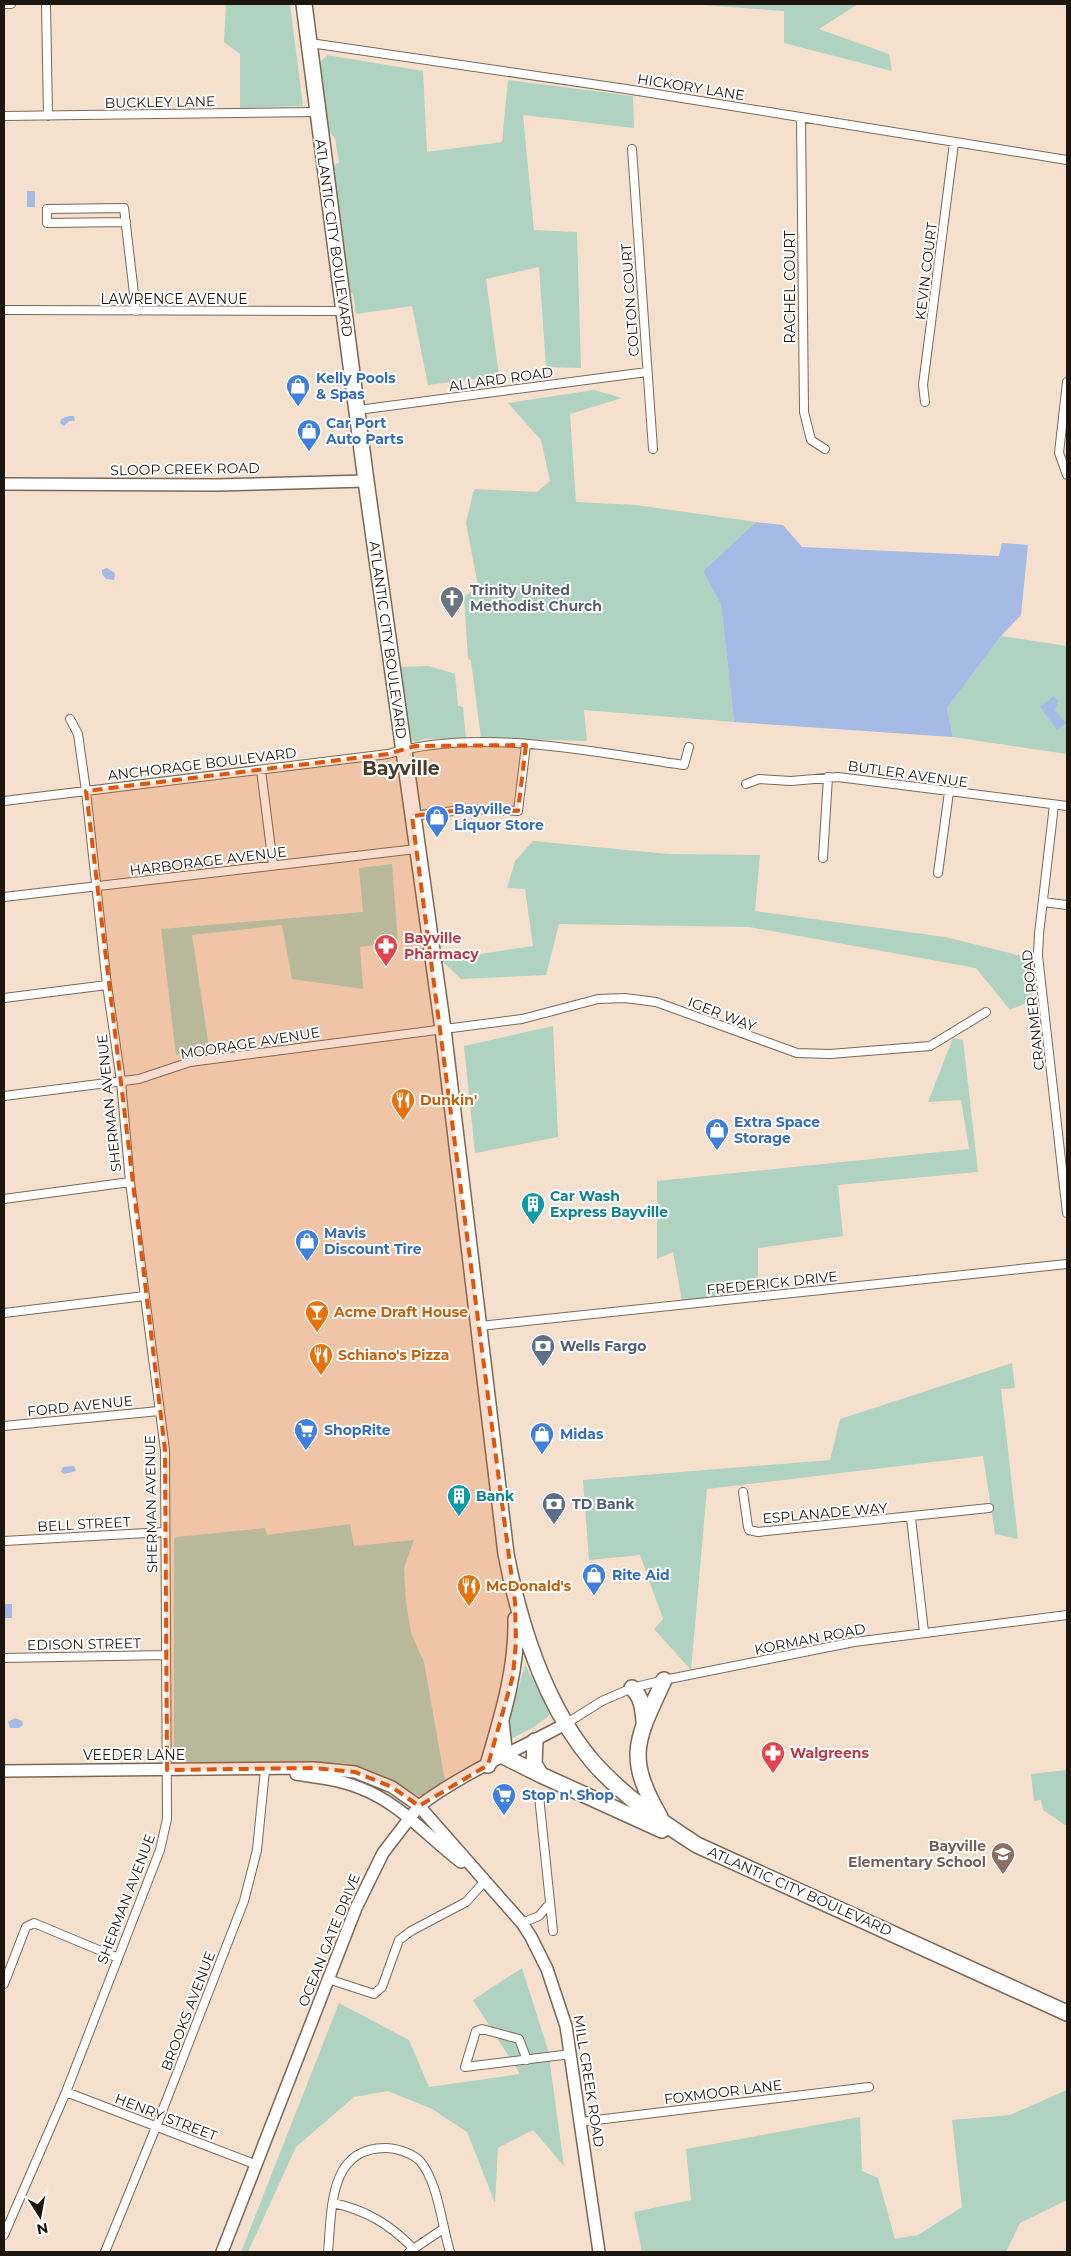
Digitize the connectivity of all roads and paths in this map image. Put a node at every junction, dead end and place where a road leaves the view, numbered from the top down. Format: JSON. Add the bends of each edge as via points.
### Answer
{"nodes":[{"id":1,"x":4,"y":4,"type":"edge"},
{"id":2,"x":11,"y":4,"type":"edge"},
{"id":3,"x":46,"y":4,"type":"edge"},
{"id":4,"x":304,"y":4,"type":"edge"},
{"id":5,"x":310,"y":43,"type":"junction"},
{"id":6,"x":318,"y":112,"type":"junction"},
{"id":7,"x":4,"y":116,"type":"edge"},
{"id":8,"x":48,"y":116,"type":"junction"},
{"id":9,"x":801,"y":117,"type":"junction"},
{"id":10,"x":954,"y":143,"type":"junction"},
{"id":11,"x":632,"y":149,"type":"dead end"},
{"id":12,"x":1067,"y":160,"type":"edge"},
{"id":13,"x":126,"y":222,"type":"junction"},
{"id":14,"x":4,"y":310,"type":"edge"},
{"id":15,"x":136,"y":311,"type":"junction"},
{"id":16,"x":344,"y":311,"type":"junction"},
{"id":17,"x":647,"y":372,"type":"junction"},
{"id":18,"x":1067,"y":382,"type":"edge"},
{"id":19,"x":925,"y":402,"type":"dead end"},
{"id":20,"x":358,"y":410,"type":"junction"},
{"id":21,"x":653,"y":449,"type":"dead end"},
{"id":22,"x":825,"y":449,"type":"dead end"},
{"id":23,"x":1067,"y":475,"type":"edge"},
{"id":24,"x":366,"y":480,"type":"junction"},
{"id":25,"x":4,"y":484,"type":"edge"},
{"id":26,"x":70,"y":719,"type":"dead end"},
{"id":27,"x":526,"y":745,"type":"junction"},
{"id":28,"x":689,"y":747,"type":"dead end"},
{"id":29,"x":403,"y":750,"type":"junction"},
{"id":30,"x":261,"y":770,"type":"junction"},
{"id":31,"x":828,"y":777,"type":"junction"},
{"id":32,"x":746,"y":784,"type":"dead end"},
{"id":33,"x":86,"y":790,"type":"junction"},
{"id":34,"x":949,"y":792,"type":"junction"},
{"id":35,"x":4,"y":801,"type":"edge"},
{"id":36,"x":1054,"y":805,"type":"junction"},
{"id":37,"x":1067,"y":806,"type":"edge"},
{"id":38,"x":412,"y":816,"type":"junction"},
{"id":39,"x":416,"y":849,"type":"junction"},
{"id":40,"x":823,"y":858,"type":"dead end"},
{"id":41,"x":273,"y":865,"type":"junction"},
{"id":42,"x":938,"y":873,"type":"dead end"},
{"id":43,"x":96,"y":887,"type":"junction"},
{"id":44,"x":4,"y":897,"type":"edge"},
{"id":45,"x":1043,"y":902,"type":"junction"},
{"id":46,"x":1067,"y":905,"type":"edge"},
{"id":47,"x":107,"y":985,"type":"junction"},
{"id":48,"x":4,"y":998,"type":"edge"},
{"id":49,"x":986,"y":1012,"type":"dead end"},
{"id":50,"x":443,"y":1030,"type":"junction"},
{"id":51,"x":121,"y":1082,"type":"junction"},
{"id":52,"x":4,"y":1096,"type":"edge"},
{"id":53,"x":1064,"y":1160,"type":"edge"},
{"id":54,"x":130,"y":1182,"type":"junction"},
{"id":55,"x":4,"y":1198,"type":"edge"},
{"id":56,"x":1067,"y":1214,"type":"edge"},
{"id":57,"x":1067,"y":1264,"type":"edge"},
{"id":58,"x":145,"y":1296,"type":"junction"},
{"id":59,"x":4,"y":1313,"type":"edge"},
{"id":60,"x":480,"y":1326,"type":"junction"},
{"id":61,"x":159,"y":1411,"type":"junction"},
{"id":62,"x":4,"y":1426,"type":"edge"},
{"id":63,"x":743,"y":1492,"type":"dead end"},
{"id":64,"x":989,"y":1508,"type":"dead end"},
{"id":65,"x":911,"y":1518,"type":"junction"},
{"id":66,"x":165,"y":1532,"type":"junction"},
{"id":67,"x":4,"y":1541,"type":"edge"},
{"id":68,"x":516,"y":1602,"type":"junction"},
{"id":69,"x":1067,"y":1615,"type":"edge"},
{"id":70,"x":924,"y":1632,"type":"junction"},
{"id":71,"x":165,"y":1655,"type":"junction"},
{"id":72,"x":4,"y":1658,"type":"edge"},
{"id":73,"x":664,"y":1680,"type":"junction"},
{"id":74,"x":632,"y":1688,"type":"junction"},
{"id":75,"x":500,"y":1722,"type":"junction"},
{"id":76,"x":644,"y":1722,"type":"junction"},
{"id":77,"x":567,"y":1723,"type":"junction"},
{"id":78,"x":535,"y":1741,"type":"junction"},
{"id":79,"x":505,"y":1756,"type":"junction"},
{"id":80,"x":488,"y":1765,"type":"junction"},
{"id":81,"x":167,"y":1770,"type":"junction"},
{"id":82,"x":265,"y":1770,"type":"junction"},
{"id":83,"x":4,"y":1771,"type":"edge"},
{"id":84,"x":540,"y":1775,"type":"junction"},
{"id":85,"x":539,"y":1796,"type":"dead end"},
{"id":86,"x":420,"y":1806,"type":"junction"},
{"id":87,"x":410,"y":1818,"type":"junction"},
{"id":88,"x":664,"y":1823,"type":"junction"},
{"id":89,"x":697,"y":1845,"type":"junction"},
{"id":90,"x":482,"y":1879,"type":"junction"},
{"id":91,"x":550,"y":1903,"type":"junction"},
{"id":92,"x":522,"y":1923,"type":"junction"},
{"id":93,"x":553,"y":1931,"type":"dead end"},
{"id":94,"x":118,"y":1958,"type":"junction"},
{"id":95,"x":328,"y":1979,"type":"junction"},
{"id":96,"x":4,"y":1984,"type":"edge"},
{"id":97,"x":1067,"y":2013,"type":"edge"},
{"id":98,"x":571,"y":2054,"type":"junction"},
{"id":99,"x":527,"y":2060,"type":"junction"},
{"id":100,"x":869,"y":2087,"type":"dead end"},
{"id":101,"x":66,"y":2092,"type":"junction"},
{"id":102,"x":580,"y":2122,"type":"junction"},
{"id":103,"x":156,"y":2127,"type":"junction"},
{"id":104,"x":257,"y":2165,"type":"junction"},
{"id":105,"x":333,"y":2203,"type":"junction"},
{"id":106,"x":443,"y":2229,"type":"junction"},
{"id":107,"x":4,"y":2235,"type":"edge"},
{"id":108,"x":411,"y":2250,"type":"edge"},
{"id":109,"x":104,"y":2252,"type":"edge"},
{"id":110,"x":222,"y":2252,"type":"edge"},
{"id":111,"x":328,"y":2252,"type":"edge"},
{"id":112,"x":450,"y":2252,"type":"edge"},
{"id":113,"x":599,"y":2252,"type":"edge"}],
"edges":[{"from":1,"to":2,"type":"street"},
{"from":3,"to":8,"type":"street"},
{"from":4,"to":5,"type":"highway","name":"ATLANTIC CITY BOULEVARD"},
{"from":5,"to":6,"type":"highway","name":"ATLANTIC CITY BOULEVARD"},
{"from":5,"to":9,"type":"street","name":"HICKORY LANE"},
{"from":6,"to":8,"type":"street","name":"BUCKLEY LANE"},
{"from":6,"to":16,"type":"highway","name":"ATLANTIC CITY BOULEVARD"},
{"from":7,"to":8,"type":"street","name":"BUCKLEY LANE"},
{"from":9,"to":10,"type":"street","name":"HICKORY LANE"},
{"from":9,"to":22,"type":"street","name":"RACHEL COURT","via":[[804,412],[811,440]]},
{"from":10,"to":12,"type":"street","name":"HICKORY LANE"},
{"from":10,"to":19,"type":"street","name":"KEVIN COURT","via":[[923,385]]},
{"from":11,"to":17,"type":"street","name":"COLTON COURT"},
{"from":13,"to":13,"type":"street","via":[[124,208],[47,209],[47,223]]},
{"from":13,"to":15,"type":"street"},
{"from":14,"to":15,"type":"street","name":"LAWRENCE AVENUE"},
{"from":15,"to":16,"type":"street","name":"LAWRENCE AVENUE"},
{"from":16,"to":20,"type":"highway","name":"ATLANTIC CITY BOULEVARD"},
{"from":17,"to":20,"type":"street","name":"ALLARD ROAD"},
{"from":17,"to":21,"type":"street","name":"COLTON COURT"},
{"from":18,"to":23,"type":"street","via":[[1059,453]]},
{"from":20,"to":24,"type":"highway","name":"ATLANTIC CITY BOULEVARD"},
{"from":24,"to":25,"type":"street","name":"SLOOP CREEK ROAD","via":[[217,485]]},
{"from":24,"to":29,"type":"highway","name":"ATLANTIC CITY BOULEVARD"},
{"from":26,"to":33,"type":"street","name":"SHERMAN AVENUE","via":[[78,734]]},
{"from":27,"to":28,"type":"street","via":[[684,764]]},
{"from":27,"to":29,"type":"street","via":[[473,743],[415,746]]},
{"from":27,"to":38,"type":"street","via":[[518,811],[470,810]]},
{"from":29,"to":30,"type":"street","name":"ANCHORAGE BOULEVARD"},
{"from":29,"to":38,"type":"highway","name":"ATLANTIC CITY BOULEVARD"},
{"from":30,"to":33,"type":"street","name":"ANCHORAGE BOULEVARD"},
{"from":30,"to":41,"type":"street"},
{"from":31,"to":32,"type":"street","name":"BUTLER AVENUE","via":[[791,781],[759,779]]},
{"from":31,"to":34,"type":"street","name":"BUTLER AVENUE"},
{"from":31,"to":40,"type":"street"},
{"from":33,"to":35,"type":"street","name":"ANCHORAGE BOULEVARD"},
{"from":33,"to":43,"type":"street","name":"SHERMAN AVENUE"},
{"from":34,"to":36,"type":"street","name":"BUTLER AVENUE"},
{"from":34,"to":42,"type":"street"},
{"from":36,"to":37,"type":"street","name":"BUTLER AVENUE"},
{"from":36,"to":45,"type":"street","name":"CRANMER ROAD"},
{"from":38,"to":39,"type":"highway","name":"ATLANTIC CITY BOULEVARD"},
{"from":39,"to":41,"type":"street","name":"HARBORAGE AVENUE"},
{"from":39,"to":50,"type":"highway","name":"ATLANTIC CITY BOULEVARD"},
{"from":41,"to":43,"type":"street","name":"HARBORAGE AVENUE"},
{"from":43,"to":44,"type":"street","name":"HARBORAGE AVENUE"},
{"from":43,"to":47,"type":"street","name":"SHERMAN AVENUE"},
{"from":45,"to":46,"type":"street"},
{"from":45,"to":53,"type":"street","name":"CRANMER ROAD","via":[[1038,956]]},
{"from":47,"to":48,"type":"street"},
{"from":47,"to":51,"type":"street","name":"SHERMAN AVENUE"},
{"from":49,"to":50,"type":"street","name":"IGER WAY","via":[[930,1046],[830,1054],[790,1051],[656,1002],[638,999],[598,999],[522,1019]]},
{"from":50,"to":51,"type":"street","name":"MOORAGE AVENUE","via":[[190,1062]]},
{"from":50,"to":60,"type":"highway","name":"ATLANTIC CITY BOULEVARD"},
{"from":51,"to":52,"type":"street","name":"MOORAGE AVENUE"},
{"from":51,"to":54,"type":"street","name":"SHERMAN AVENUE"},
{"from":53,"to":56,"type":"street","name":"CRANMER ROAD"},
{"from":54,"to":55,"type":"street"},
{"from":54,"to":58,"type":"street","name":"SHERMAN AVENUE"},
{"from":57,"to":60,"type":"street","name":"FREDERICK DRIVE"},
{"from":58,"to":59,"type":"street"},
{"from":58,"to":61,"type":"street","name":"SHERMAN AVENUE"},
{"from":60,"to":68,"type":"highway","name":"ATLANTIC CITY BOULEVARD","via":[[506,1554]]},
{"from":61,"to":62,"type":"street","name":"FORD AVENUE"},
{"from":61,"to":66,"type":"street","name":"SHERMAN AVENUE","via":[[165,1450]]},
{"from":63,"to":65,"type":"street","name":"ESPLANADE WAY","via":[[749,1530],[758,1532]]},
{"from":64,"to":65,"type":"street","name":"ESPLANADE WAY"},
{"from":65,"to":70,"type":"street"},
{"from":66,"to":67,"type":"street","name":"BELL STREET"},
{"from":66,"to":71,"type":"street","name":"SHERMAN AVENUE"},
{"from":68,"to":75,"type":"highway","via":[[516,1660]]},
{"from":68,"to":77,"type":"highway","name":"ATLANTIC CITY BOULEVARD","via":[[533,1655]]},
{"from":69,"to":70,"type":"street","name":"KORMAN ROAD"},
{"from":70,"to":73,"type":"street","name":"KORMAN ROAD","via":[[854,1642]]},
{"from":71,"to":72,"type":"street","name":"EDISON STREET"},
{"from":71,"to":81,"type":"street","name":"SHERMAN AVENUE"},
{"from":73,"to":74,"type":"street","name":"KORMAN ROAD"},
{"from":73,"to":76,"type":"highway"},
{"from":74,"to":76,"type":"highway","via":[[642,1704]]},
{"from":74,"to":77,"type":"street","name":"KORMAN ROAD","via":[[602,1701]]},
{"from":75,"to":79,"type":"highway"},
{"from":75,"to":80,"type":"highway"},
{"from":76,"to":88,"type":"highway","via":[[637,1749],[638,1770],[645,1790]]},
{"from":77,"to":78,"type":"street","name":"OCEAN GATE DRIVE"},
{"from":77,"to":88,"type":"highway","name":"ATLANTIC CITY BOULEVARD","via":[[606,1776]]},
{"from":78,"to":79,"type":"street","name":"OCEAN GATE DRIVE"},
{"from":78,"to":84,"type":"highway","via":[[534,1764]]},
{"from":79,"to":80,"type":"street","name":"OCEAN GATE DRIVE"},
{"from":79,"to":84,"type":"highway"},
{"from":80,"to":86,"type":"street","name":"OCEAN GATE DRIVE","via":[[454,1782]]},
{"from":81,"to":82,"type":"street","name":"VEEDER LANE"},
{"from":81,"to":83,"type":"street","name":"VEEDER LANE"},
{"from":81,"to":94,"type":"street","name":"SHERMAN AVENUE","via":[[165,1833]]},
{"from":82,"to":86,"type":"street","name":"VEEDER LANE","via":[[314,1768],[355,1772],[392,1787]]},
{"from":82,"to":87,"type":"street","name":"VEEDER LANE","via":[[318,1777],[360,1788]]},
{"from":82,"to":103,"type":"street","name":"BROOKS AVENUE","via":[[257,1850],[244,1900]]},
{"from":84,"to":89,"type":"highway"},
{"from":85,"to":91,"type":"street"},
{"from":86,"to":87,"type":"street","name":"OCEAN GATE DRIVE"},
{"from":86,"to":90,"type":"street","name":"MILL CREEK ROAD"},
{"from":87,"to":90,"type":"street","name":"MILL CREEK ROAD"},
{"from":87,"to":95,"type":"street","name":"OCEAN GATE DRIVE","via":[[383,1853],[372,1874]]},
{"from":88,"to":89,"type":"highway","name":"ATLANTIC CITY BOULEVARD"},
{"from":89,"to":97,"type":"highway","name":"ATLANTIC CITY BOULEVARD"},
{"from":90,"to":92,"type":"street","name":"MILL CREEK ROAD"},
{"from":90,"to":95,"type":"street","via":[[466,1902],[399,1940],[382,1987],[374,1994]]},
{"from":91,"to":92,"type":"street","via":[[539,1916]]},
{"from":91,"to":93,"type":"street"},
{"from":92,"to":98,"type":"street","name":"MILL CREEK ROAD","via":[[560,2001]]},
{"from":94,"to":96,"type":"street","via":[[34,1923],[26,1927]]},
{"from":94,"to":101,"type":"street","name":"SHERMAN AVENUE"},
{"from":95,"to":104,"type":"street","name":"OCEAN GATE DRIVE"},
{"from":98,"to":99,"type":"street"},
{"from":98,"to":102,"type":"street","name":"MILL CREEK ROAD"},
{"from":99,"to":99,"type":"street","via":[[500,2063],[465,2067],[476,2031],[482,2029],[519,2040]]},
{"from":100,"to":102,"type":"street","name":"FOXMOOR LANE"},
{"from":101,"to":103,"type":"street","name":"HENRY STREET"},
{"from":101,"to":107,"type":"street","name":"SHERMAN AVENUE"},
{"from":102,"to":113,"type":"street","name":"MILL CREEK ROAD"},
{"from":103,"to":104,"type":"street","name":"HENRY STREET"},
{"from":103,"to":109,"type":"street","name":"BROOKS AVENUE"},
{"from":104,"to":110,"type":"street","name":"OCEAN GATE DRIVE"},
{"from":105,"to":106,"type":"street","via":[[336,2185],[348,2162],[368,2150],[392,2148],[420,2161],[434,2189]]},
{"from":105,"to":108,"type":"street","via":[[378,2218]]},
{"from":105,"to":111,"type":"street"},
{"from":106,"to":108,"type":"street"},
{"from":106,"to":112,"type":"street"}]}
